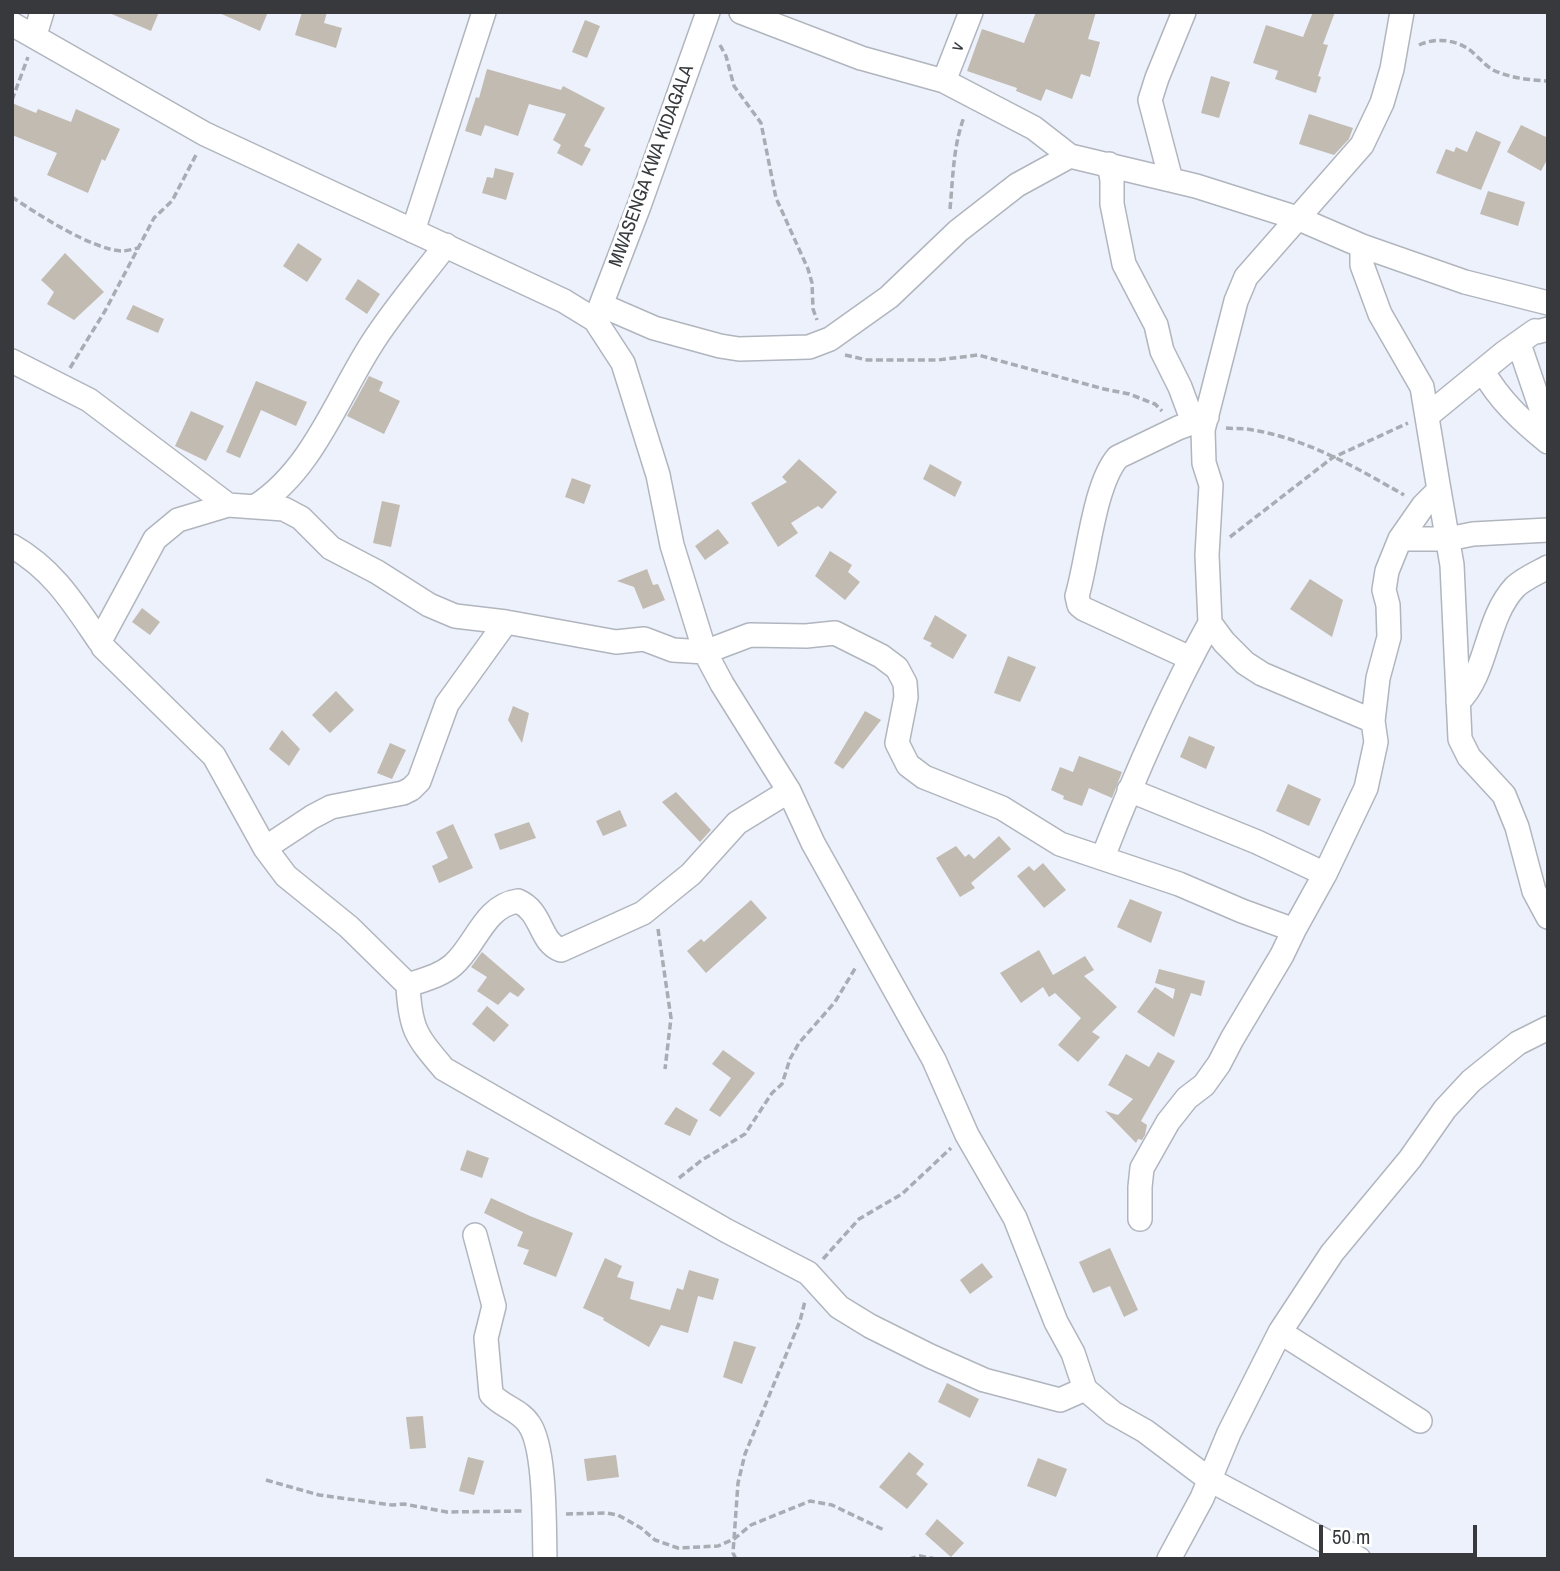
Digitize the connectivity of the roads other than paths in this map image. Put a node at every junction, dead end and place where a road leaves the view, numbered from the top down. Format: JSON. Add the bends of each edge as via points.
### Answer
{"nodes":[{"id":1,"x":42,"y":12,"type":"edge"},
{"id":2,"x":484,"y":12,"type":"edge"},
{"id":3,"x":741,"y":12,"type":"edge"},
{"id":4,"x":971,"y":12,"type":"edge"},
{"id":5,"x":1184,"y":12,"type":"edge"},
{"id":6,"x":1402,"y":12,"type":"edge"},
{"id":7,"x":706,"y":19,"type":"edge"},
{"id":8,"x":12,"y":24,"type":"edge"},
{"id":9,"x":36,"y":36,"type":"junction"},
{"id":10,"x":944,"y":81,"type":"junction"},
{"id":11,"x":1070,"y":156,"type":"junction"},
{"id":12,"x":1109,"y":164,"type":"junction"},
{"id":13,"x":1171,"y":180,"type":"junction"},
{"id":14,"x":1297,"y":218,"type":"junction"},
{"id":15,"x":413,"y":231,"type":"junction"},
{"id":16,"x":446,"y":245,"type":"junction"},
{"id":17,"x":1362,"y":246,"type":"junction"},
{"id":18,"x":1548,"y":303,"type":"edge"},
{"id":19,"x":598,"y":312,"type":"junction"},
{"id":20,"x":1548,"y":329,"type":"edge"},
{"id":21,"x":1519,"y":344,"type":"junction"},
{"id":22,"x":12,"y":361,"type":"edge"},
{"id":23,"x":1483,"y":372,"type":"junction"},
{"id":24,"x":1427,"y":416,"type":"junction"},
{"id":25,"x":1195,"y":424,"type":"junction"},
{"id":26,"x":1548,"y":429,"type":"edge"},
{"id":27,"x":1548,"y":442,"type":"edge"},
{"id":28,"x":1431,"y":498,"type":"junction"},
{"id":29,"x":228,"y":505,"type":"junction"},
{"id":30,"x":256,"y":506,"type":"junction"},
{"id":31,"x":1548,"y":530,"type":"edge"},
{"id":32,"x":1400,"y":539,"type":"junction"},
{"id":33,"x":1448,"y":539,"type":"junction"},
{"id":34,"x":12,"y":546,"type":"edge"},
{"id":35,"x":1548,"y":567,"type":"edge"},
{"id":36,"x":506,"y":622,"type":"junction"},
{"id":37,"x":1210,"y":623,"type":"junction"},
{"id":38,"x":100,"y":642,"type":"junction"},
{"id":39,"x":705,"y":652,"type":"junction"},
{"id":40,"x":1190,"y":658,"type":"junction"},
{"id":41,"x":1458,"y":702,"type":"junction"},
{"id":42,"x":1373,"y":721,"type":"junction"},
{"id":43,"x":1129,"y":790,"type":"junction"},
{"id":44,"x":789,"y":791,"type":"junction"},
{"id":45,"x":265,"y":848,"type":"junction"},
{"id":46,"x":1103,"y":857,"type":"junction"},
{"id":47,"x":1325,"y":874,"type":"junction"},
{"id":48,"x":1548,"y":917,"type":"edge"},
{"id":49,"x":1293,"y":930,"type":"junction"},
{"id":50,"x":408,"y":985,"type":"junction"},
{"id":51,"x":1548,"y":1028,"type":"edge"},
{"id":52,"x":1140,"y":1219,"type":"dead end"},
{"id":53,"x":475,"y":1235,"type":"dead end"},
{"id":54,"x":1280,"y":1332,"type":"junction"},
{"id":55,"x":1085,"y":1389,"type":"junction"},
{"id":56,"x":1420,"y":1421,"type":"dead end"},
{"id":57,"x":1210,"y":1480,"type":"junction"},
{"id":58,"x":545,"y":1559,"type":"edge"},
{"id":59,"x":1169,"y":1559,"type":"edge"},
{"id":60,"x":1359,"y":1559,"type":"edge"}],
"edges":[{"from":1,"to":9,"type":"street"},
{"from":2,"to":15,"type":"street"},
{"from":3,"to":10,"type":"street","via":[[861,58]]},
{"from":4,"to":10,"type":"street","name":"v"},
{"from":5,"to":13,"type":"street","via":[[1150,100]]},
{"from":6,"to":14,"type":"street","via":[[1389,80],[1370,130]]},
{"from":7,"to":19,"type":"street","name":"MWASENGA KWA KIDAGALA"},
{"from":8,"to":9,"type":"street"},
{"from":9,"to":15,"type":"street","via":[[205,134]]},
{"from":10,"to":11,"type":"street","via":[[1034,128]]},
{"from":11,"to":12,"type":"street"},
{"from":11,"to":19,"type":"street","via":[[1017,186],[942,246],[837,347],[740,349]]},
{"from":12,"to":13,"type":"street"},
{"from":12,"to":25,"type":"street","via":[[1124,264],[1156,324],[1162,351]]},
{"from":13,"to":14,"type":"street"},
{"from":14,"to":17,"type":"street"},
{"from":14,"to":25,"type":"street","via":[[1246,276]]},
{"from":15,"to":16,"type":"street"},
{"from":16,"to":19,"type":"street","via":[[564,301]]},
{"from":16,"to":30,"type":"street","via":[[372,343],[313,446],[285,483]]},
{"from":17,"to":18,"type":"street","via":[[1465,282]]},
{"from":17,"to":24,"type":"street","via":[[1362,265],[1380,314],[1422,387]]},
{"from":19,"to":39,"type":"street","via":[[638,407],[659,475],[672,545]]},
{"from":20,"to":21,"type":"street","via":[[1535,331]]},
{"from":21,"to":23,"type":"street"},
{"from":21,"to":26,"type":"street"},
{"from":22,"to":29,"type":"street","via":[[89,400]]},
{"from":23,"to":24,"type":"street"},
{"from":23,"to":27,"type":"street","via":[[1498,397]]},
{"from":24,"to":28,"type":"street"},
{"from":25,"to":37,"type":"street","via":[[1211,485]]},
{"from":25,"to":40,"type":"street","via":[[1118,457],[1111,465],[1077,596],[1084,609]]},
{"from":28,"to":32,"type":"street"},
{"from":28,"to":33,"type":"street"},
{"from":29,"to":30,"type":"street"},
{"from":29,"to":38,"type":"street","via":[[178,520],[155,538]]},
{"from":30,"to":36,"type":"street","via":[[284,509],[301,518],[331,548],[429,605],[455,616]]},
{"from":31,"to":33,"type":"street"},
{"from":32,"to":33,"type":"street"},
{"from":32,"to":42,"type":"street","via":[[1384,590],[1389,637]]},
{"from":33,"to":41,"type":"street"},
{"from":34,"to":38,"type":"street","via":[[29,555],[68,593]]},
{"from":35,"to":41,"type":"street","via":[[1516,586],[1501,607],[1472,682]]},
{"from":36,"to":39,"type":"street","via":[[616,642],[644,639],[673,650]]},
{"from":36,"to":45,"type":"street","via":[[447,704],[419,780],[411,789],[331,807]]},
{"from":37,"to":40,"type":"street"},
{"from":37,"to":42,"type":"street","via":[[1245,663],[1262,674]]},
{"from":38,"to":45,"type":"street","via":[[214,756]]},
{"from":39,"to":44,"type":"street"},
{"from":39,"to":46,"type":"street","via":[[750,635],[829,633],[869,650],[897,668],[905,683],[897,743],[908,765],[924,777],[1002,808],[1060,844]]},
{"from":40,"to":43,"type":"street"},
{"from":41,"to":48,"type":"street","via":[[1460,739],[1469,757],[1504,795],[1534,891]]},
{"from":42,"to":47,"type":"street","via":[[1376,742],[1366,788]]},
{"from":43,"to":46,"type":"street"},
{"from":43,"to":47,"type":"street"},
{"from":44,"to":50,"type":"street","via":[[737,823],[691,874],[643,913],[561,950],[549,942],[533,910],[518,901],[510,902],[490,916],[451,967]]},
{"from":44,"to":55,"type":"street","via":[[1015,1219]]},
{"from":45,"to":50,"type":"street","via":[[286,876],[349,927]]},
{"from":46,"to":49,"type":"street"},
{"from":47,"to":49,"type":"street"},
{"from":49,"to":52,"type":"street","via":[[1219,1064],[1168,1122],[1142,1168]]},
{"from":50,"to":55,"type":"street","via":[[409,1017],[444,1069],[808,1273],[839,1307],[870,1326],[984,1380],[1060,1400]]},
{"from":51,"to":54,"type":"street","via":[[1518,1043],[1471,1081],[1445,1110],[1332,1253]]},
{"from":53,"to":58,"type":"street","via":[[494,1306],[486,1338],[491,1394],[529,1423],[537,1441]]},
{"from":54,"to":56,"type":"street"},
{"from":54,"to":57,"type":"street"},
{"from":55,"to":57,"type":"street"},
{"from":57,"to":59,"type":"street"},
{"from":57,"to":60,"type":"street"}]}
